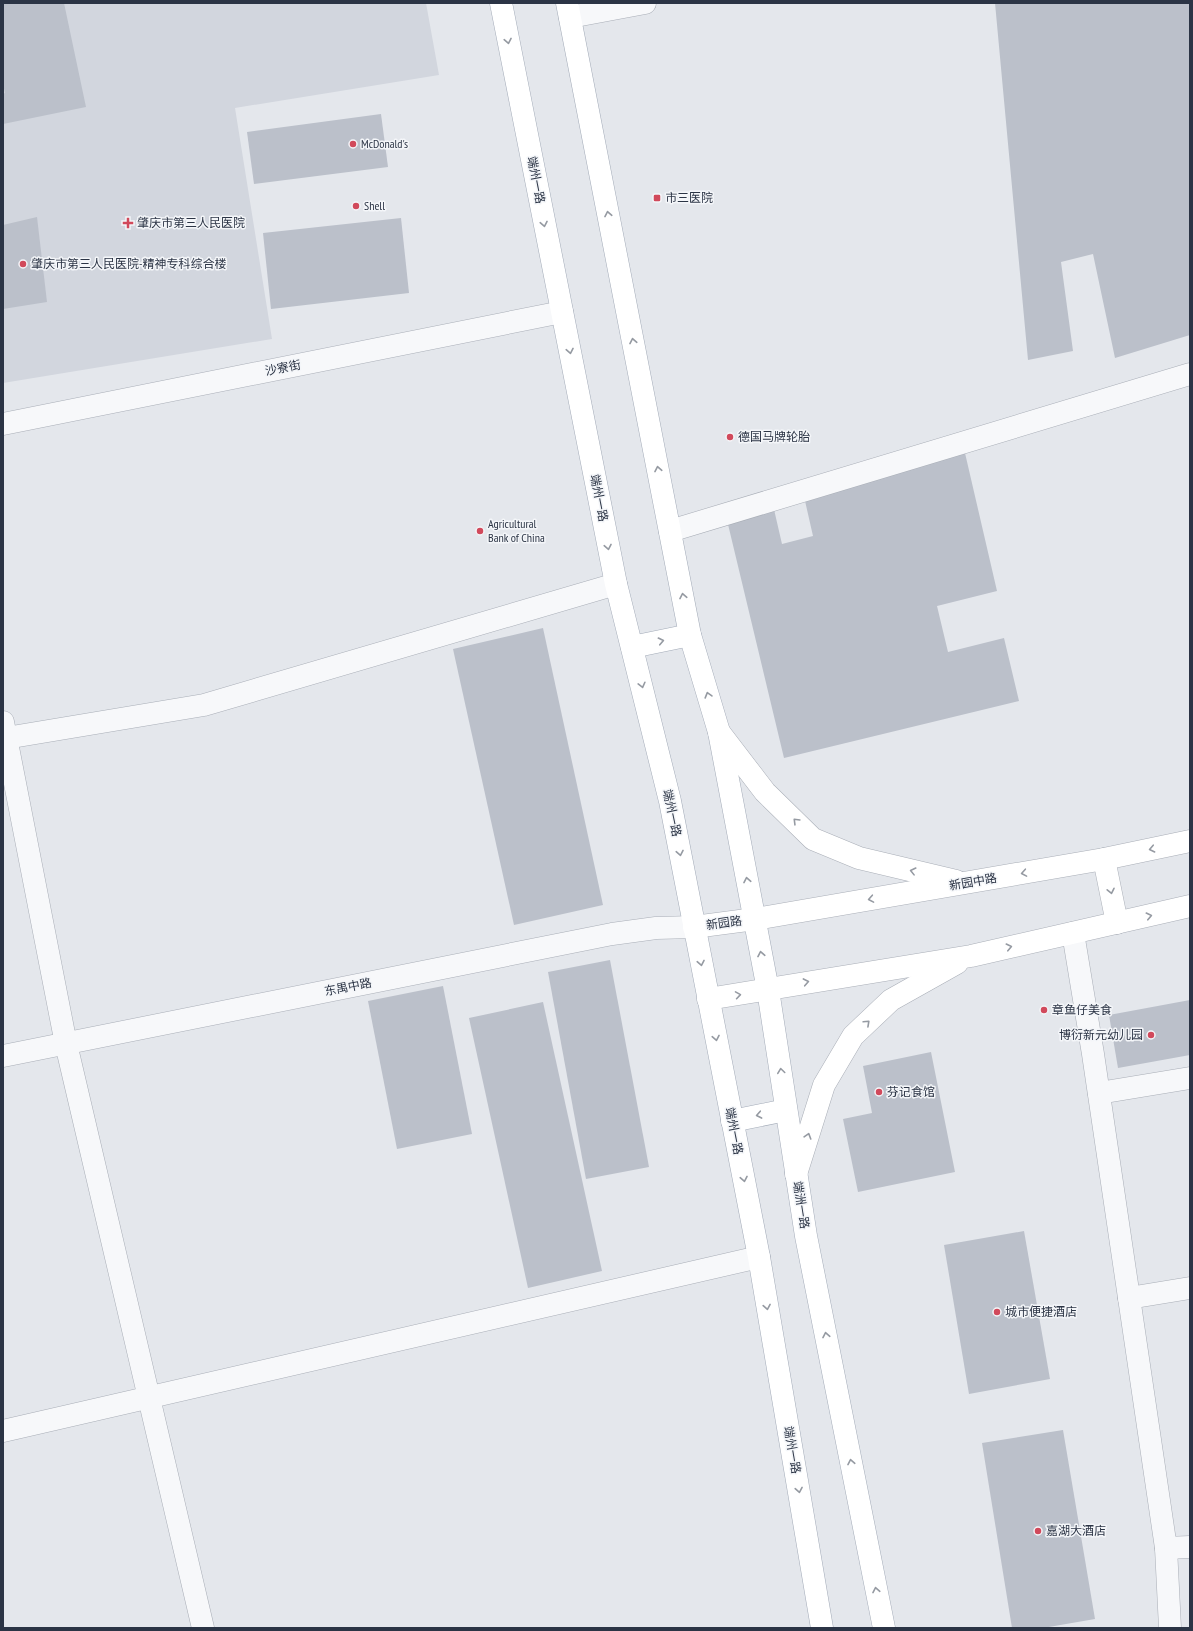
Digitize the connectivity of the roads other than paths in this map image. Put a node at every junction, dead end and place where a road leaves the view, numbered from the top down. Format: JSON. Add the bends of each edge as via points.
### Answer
{"nodes":[{"id":1,"x":501,"y":3,"type":"edge"},
{"id":2,"x":645,"y":3,"type":"edge"},
{"id":3,"x":569,"y":10,"type":"edge"},
{"id":4,"x":562,"y":312,"type":"junction"},
{"id":5,"x":1190,"y":374,"type":"edge"},
{"id":6,"x":3,"y":424,"type":"edge"},
{"id":7,"x":670,"y":531,"type":"junction"},
{"id":8,"x":616,"y":584,"type":"junction"},
{"id":9,"x":690,"y":635,"type":"junction"},
{"id":10,"x":632,"y":647,"type":"junction"},
{"id":11,"x":5,"y":730,"type":"edge"},
{"id":12,"x":718,"y":732,"type":"junction"},
{"id":13,"x":1190,"y":841,"type":"edge"},
{"id":14,"x":1104,"y":859,"type":"junction"},
{"id":15,"x":965,"y":883,"type":"junction"},
{"id":16,"x":1190,"y":906,"type":"edge"},
{"id":17,"x":754,"y":919,"type":"junction"},
{"id":18,"x":1117,"y":923,"type":"junction"},
{"id":19,"x":694,"y":927,"type":"junction"},
{"id":20,"x":1073,"y":933,"type":"junction"},
{"id":21,"x":971,"y":956,"type":"junction"},
{"id":22,"x":768,"y":990,"type":"junction"},
{"id":23,"x":708,"y":999,"type":"junction"},
{"id":24,"x":66,"y":1044,"type":"junction"},
{"id":25,"x":3,"y":1056,"type":"edge"},
{"id":26,"x":1190,"y":1078,"type":"edge"},
{"id":27,"x":1099,"y":1094,"type":"junction"},
{"id":28,"x":786,"y":1110,"type":"junction"},
{"id":29,"x":732,"y":1121,"type":"junction"},
{"id":30,"x":796,"y":1174,"type":"junction"},
{"id":31,"x":759,"y":1257,"type":"junction"},
{"id":32,"x":1190,"y":1288,"type":"edge"},
{"id":33,"x":1129,"y":1298,"type":"junction"},
{"id":34,"x":149,"y":1398,"type":"junction"},
{"id":35,"x":3,"y":1431,"type":"edge"},
{"id":36,"x":1190,"y":1547,"type":"edge"},
{"id":37,"x":1166,"y":1548,"type":"junction"},
{"id":38,"x":203,"y":1628,"type":"edge"},
{"id":39,"x":822,"y":1628,"type":"edge"},
{"id":40,"x":884,"y":1628,"type":"edge"},
{"id":41,"x":1170,"y":1628,"type":"edge"}],
"edges":[{"from":1,"to":4,"type":"main road","name":"端州一路","one_way":true},
{"from":2,"to":3,"type":"street"},
{"from":7,"to":3,"type":"main road","one_way":true},
{"from":4,"to":6,"type":"street","name":"沙寮街"},
{"from":4,"to":8,"type":"main road","name":"端州一路","one_way":true},
{"from":5,"to":7,"type":"street"},
{"from":9,"to":7,"type":"main road","one_way":true},
{"from":8,"to":10,"type":"main road","name":"端州一路"},
{"from":8,"to":11,"type":"street","via":[[204,705]]},
{"from":10,"to":9,"type":"main road","one_way":true},
{"from":12,"to":9,"type":"main road","one_way":true},
{"from":10,"to":19,"type":"main road","name":"端州一路","one_way":true,"via":[[670,801]]},
{"from":11,"to":24,"type":"street"},
{"from":15,"to":12,"type":"main road","one_way":true,"via":[[859,858],[814,839],[765,792]]},
{"from":17,"to":12,"type":"main road","one_way":true},
{"from":13,"to":14,"type":"main road","name":"新园中路","one_way":true},
{"from":14,"to":15,"type":"main road","name":"新园中路","one_way":true},
{"from":14,"to":18,"type":"main road","one_way":true},
{"from":15,"to":17,"type":"main road","name":"新园中路","one_way":true},
{"from":18,"to":16,"type":"main road","one_way":true},
{"from":17,"to":19,"type":"main road","name":"新园路"},
{"from":22,"to":17,"type":"main road","one_way":true},
{"from":18,"to":20,"type":"main road"},
{"from":19,"to":23,"type":"main road","name":"端州一路","one_way":true},
{"from":19,"to":24,"type":"street","name":"东禺中路","via":[[656,928],[612,934]]},
{"from":21,"to":20,"type":"main road","one_way":true},
{"from":20,"to":27,"type":"street"},
{"from":22,"to":21,"type":"main road","one_way":true},
{"from":30,"to":21,"type":"main road","one_way":true,"via":[[824,1084],[853,1036],[891,1000]]},
{"from":23,"to":22,"type":"main road","one_way":true},
{"from":28,"to":22,"type":"main road","one_way":true},
{"from":23,"to":29,"type":"main road","name":"端州一路","one_way":true},
{"from":24,"to":25,"type":"street","name":"东禺中路"},
{"from":24,"to":34,"type":"street"},
{"from":26,"to":27,"type":"street"},
{"from":27,"to":33,"type":"street"},
{"from":28,"to":29,"type":"main road","one_way":true},
{"from":28,"to":30,"type":"main road"},
{"from":29,"to":31,"type":"main road","name":"端州一路","one_way":true},
{"from":40,"to":30,"type":"main road","name":"端洲一路","one_way":true},
{"from":31,"to":34,"type":"street"},
{"from":31,"to":39,"type":"main road","name":"端州一路","one_way":true},
{"from":32,"to":33,"type":"street"},
{"from":33,"to":37,"type":"street"},
{"from":34,"to":35,"type":"street"},
{"from":34,"to":38,"type":"street"},
{"from":36,"to":37,"type":"street"},
{"from":37,"to":41,"type":"street"}]}
